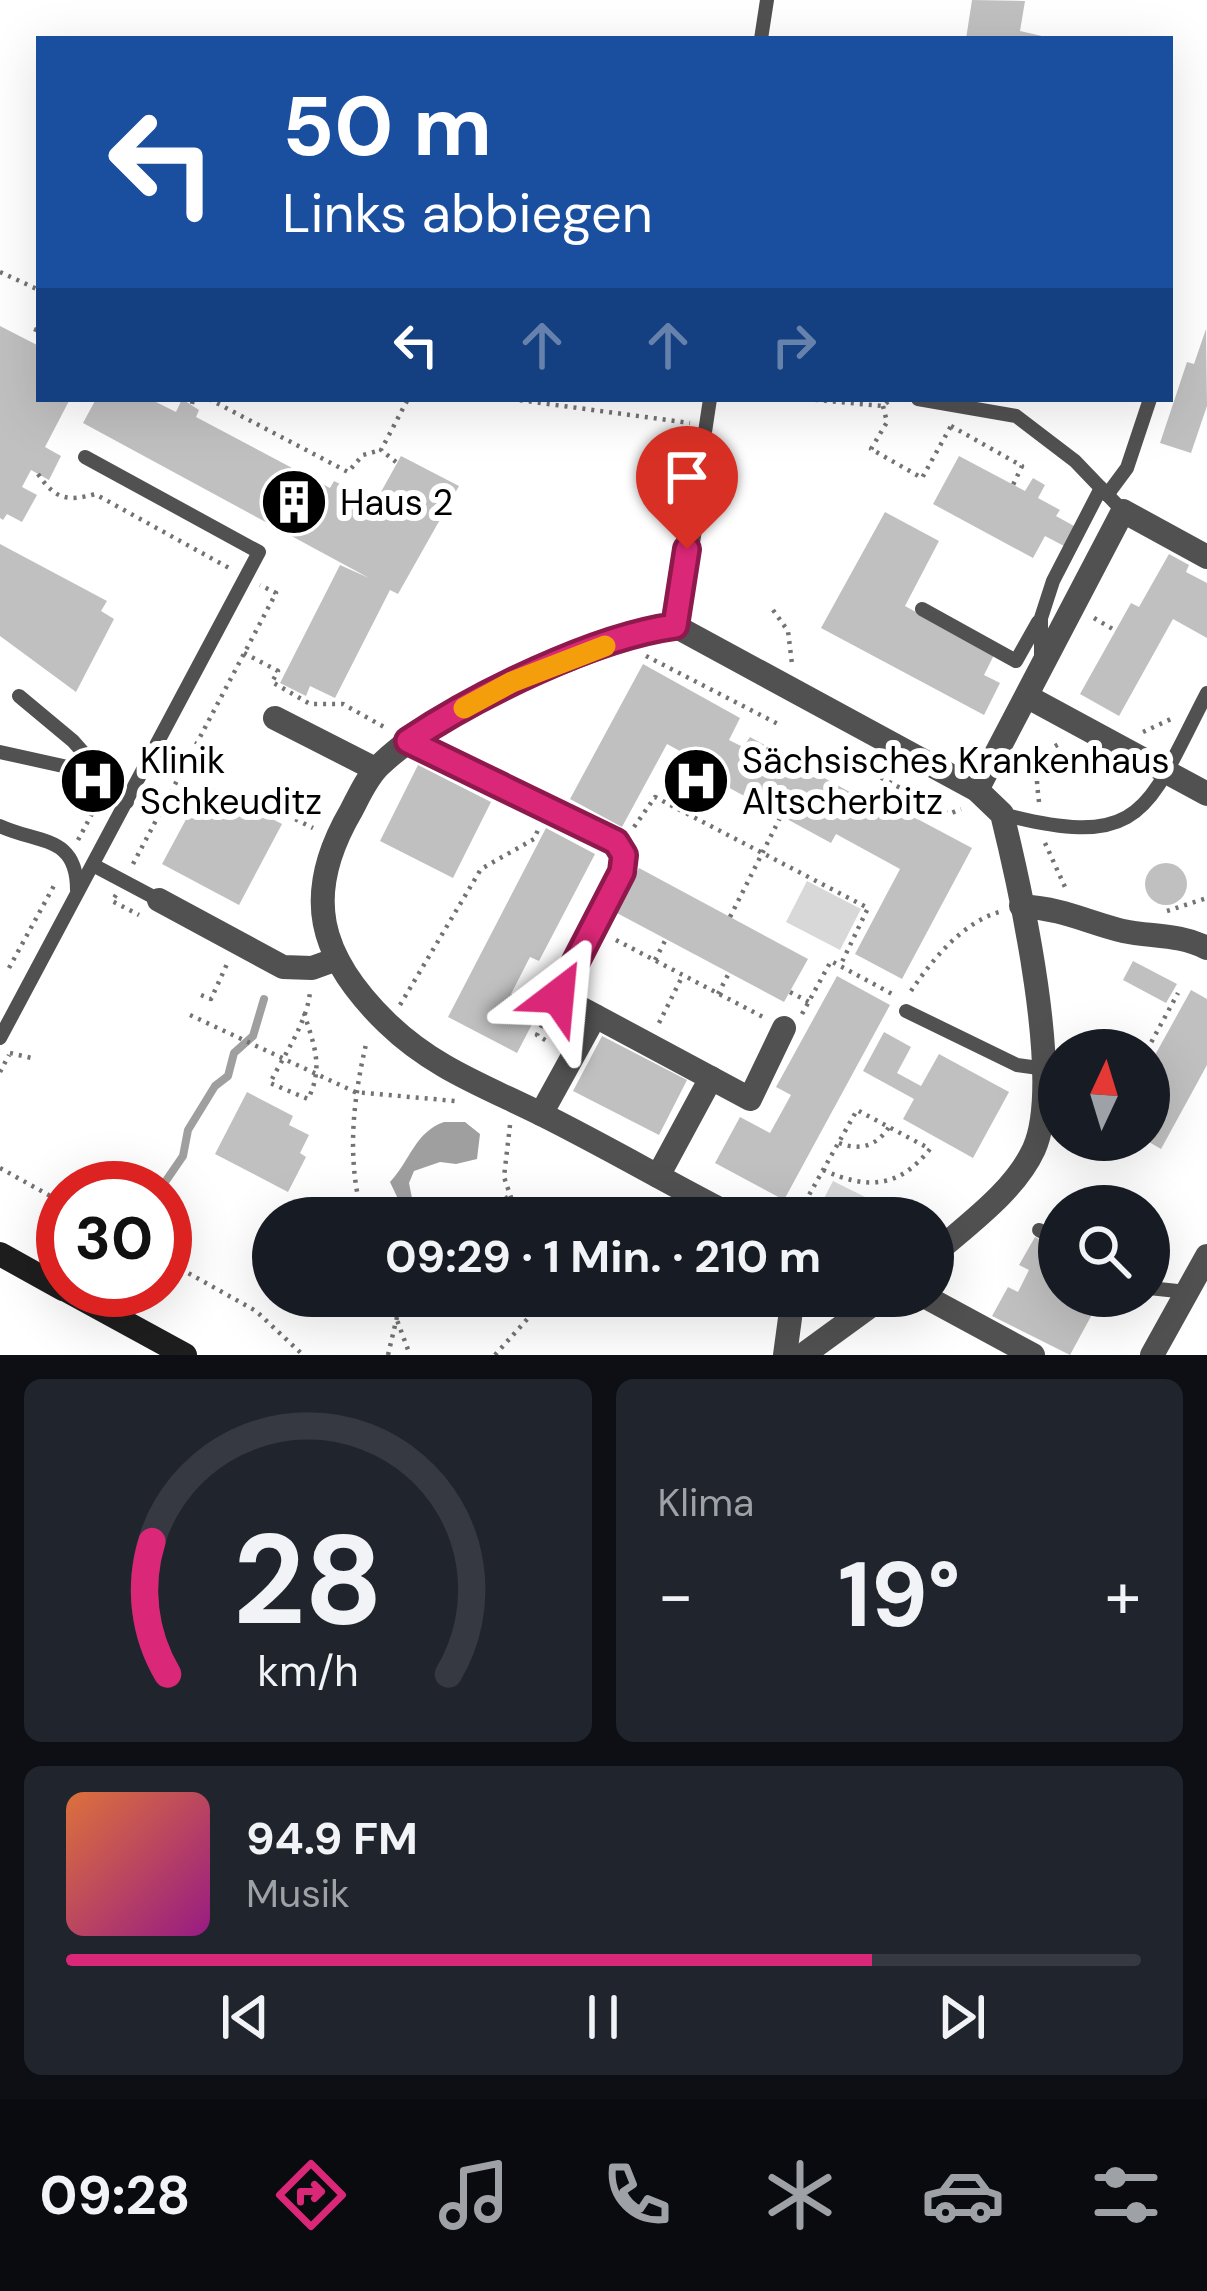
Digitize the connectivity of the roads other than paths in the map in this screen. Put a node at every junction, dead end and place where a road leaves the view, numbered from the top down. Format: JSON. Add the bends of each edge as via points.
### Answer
{"nodes":[{"id":1,"x":767,"y":0,"type":"edge"},
{"id":2,"x":761,"y":36,"type":"edge"},
{"id":3,"x":710,"y":402,"type":"edge"},
{"id":4,"x":935,"y":402,"type":"edge"},
{"id":5,"x":1149,"y":402,"type":"edge"},
{"id":6,"x":85,"y":457,"type":"dead end"},
{"id":7,"x":698,"y":478,"type":"joint"},
{"id":8,"x":1110,"y":498,"type":"junction"},
{"id":9,"x":1207,"y":556,"type":"edge"},
{"id":10,"x":922,"y":609,"type":"dead end"},
{"id":11,"x":1041,"y":618,"type":"junction"},
{"id":12,"x":675,"y":626,"type":"junction"},
{"id":13,"x":1042,"y":669,"type":"junction"},
{"id":14,"x":1207,"y":693,"type":"edge"},
{"id":15,"x":19,"y":696,"type":"dead end"},
{"id":16,"x":1028,"y":697,"type":"junction"},
{"id":17,"x":275,"y":718,"type":"dead end"},
{"id":18,"x":408,"y":741,"type":"junction"},
{"id":19,"x":0,"y":752,"type":"edge"},
{"id":20,"x":375,"y":769,"type":"junction"},
{"id":21,"x":1166,"y":774,"type":"junction"},
{"id":22,"x":104,"y":776,"type":"junction"},
{"id":23,"x":1207,"y":794,"type":"edge"},
{"id":24,"x":989,"y":800,"type":"junction"},
{"id":25,"x":127,"y":802,"type":"junction"},
{"id":26,"x":0,"y":826,"type":"edge"},
{"id":27,"x":93,"y":865,"type":"junction"},
{"id":28,"x":77,"y":896,"type":"junction"},
{"id":29,"x":160,"y":901,"type":"joint"},
{"id":30,"x":1021,"y":906,"type":"junction"},
{"id":31,"x":1207,"y":948,"type":"edge"},
{"id":32,"x":324,"y":963,"type":"junction"},
{"id":33,"x":906,"y":1011,"type":"dead end"},
{"id":34,"x":595,"y":1016,"type":"junction"},
{"id":35,"x":784,"y":1028,"type":"road end"},
{"id":36,"x":1040,"y":1029,"type":"edge"},
{"id":37,"x":0,"y":1038,"type":"edge"},
{"id":38,"x":1038,"y":1068,"type":"edge"},
{"id":39,"x":711,"y":1078,"type":"junction"},
{"id":40,"x":541,"y":1114,"type":"junction"},
{"id":41,"x":1038,"y":1132,"type":"edge"},
{"id":42,"x":658,"y":1176,"type":"junction"},
{"id":43,"x":698,"y":1197,"type":"edge"},
{"id":44,"x":954,"y":1236,"type":"edge"},
{"id":45,"x":0,"y":1254,"type":"edge"},
{"id":46,"x":1207,"y":1256,"type":"edge"},
{"id":47,"x":36,"y":1274,"type":"edge"},
{"id":48,"x":1170,"y":1290,"type":"edge"},
{"id":49,"x":1187,"y":1292,"type":"junction"},
{"id":50,"x":954,"y":1312,"type":"edge"},
{"id":51,"x":115,"y":1317,"type":"edge"},
{"id":52,"x":790,"y":1317,"type":"edge"},
{"id":53,"x":855,"y":1317,"type":"edge"},
{"id":54,"x":185,"y":1355,"type":"edge"},
{"id":55,"x":785,"y":1355,"type":"edge"},
{"id":56,"x":802,"y":1355,"type":"edge"},
{"id":57,"x":1033,"y":1355,"type":"edge"},
{"id":58,"x":1152,"y":1355,"type":"edge"}],
"edges":[{"from":1,"to":2,"type":"lane"},
{"from":3,"to":7,"type":"lane"},
{"from":4,"to":8,"type":"lane","via":[[1016,416]]},
{"from":5,"to":8,"type":"lane"},
{"from":6,"to":25,"type":"lane","via":[[259,552]]},
{"from":7,"to":12,"type":"street"},
{"from":8,"to":9,"type":"street"},
{"from":8,"to":11,"type":"lane","via":[[1053,580]]},
{"from":8,"to":13,"type":"street"},
{"from":10,"to":11,"type":"lane","via":[[1016,661]]},
{"from":11,"to":13,"type":"lane"},
{"from":12,"to":18,"type":"street","via":[[512,682]]},
{"from":12,"to":24,"type":"street"},
{"from":13,"to":16,"type":"street"},
{"from":14,"to":21,"type":"lane"},
{"from":15,"to":22,"type":"lane"},
{"from":16,"to":21,"type":"street"},
{"from":16,"to":24,"type":"street"},
{"from":17,"to":20,"type":"street"},
{"from":18,"to":20,"type":"street"},
{"from":18,"to":34,"type":"street","via":[[616,842],[622,872],[558,996]]},
{"from":19,"to":22,"type":"lane"},
{"from":20,"to":32,"type":"street","via":[[334,839],[322,880]]},
{"from":21,"to":23,"type":"street"},
{"from":21,"to":24,"type":"lane","via":[[1147,805],[1119,824],[1074,829]]},
{"from":22,"to":25,"type":"lane"},
{"from":24,"to":30,"type":"street"},
{"from":25,"to":27,"type":"lane"},
{"from":26,"to":28,"type":"lane","via":[[70,856]]},
{"from":27,"to":28,"type":"lane"},
{"from":27,"to":29,"type":"lane"},
{"from":28,"to":37,"type":"lane"},
{"from":29,"to":32,"type":"street","via":[[283,967]]},
{"from":30,"to":31,"type":"street"},
{"from":30,"to":36,"type":"street"},
{"from":32,"to":40,"type":"street","via":[[451,1073]]},
{"from":33,"to":38,"type":"lane"},
{"from":34,"to":39,"type":"street"},
{"from":34,"to":40,"type":"street"},
{"from":35,"to":39,"type":"street","via":[[750,1099]]},
{"from":39,"to":42,"type":"street"},
{"from":40,"to":42,"type":"street"},
{"from":41,"to":44,"type":"street","via":[[995,1200]]},
{"from":42,"to":43,"type":"street"},
{"from":45,"to":47,"type":"street"},
{"from":46,"to":49,"type":"street"},
{"from":48,"to":49,"type":"lane"},
{"from":49,"to":58,"type":"street"},
{"from":50,"to":57,"type":"street"},
{"from":51,"to":54,"type":"street"},
{"from":52,"to":55,"type":"street"},
{"from":53,"to":56,"type":"street"}]}
